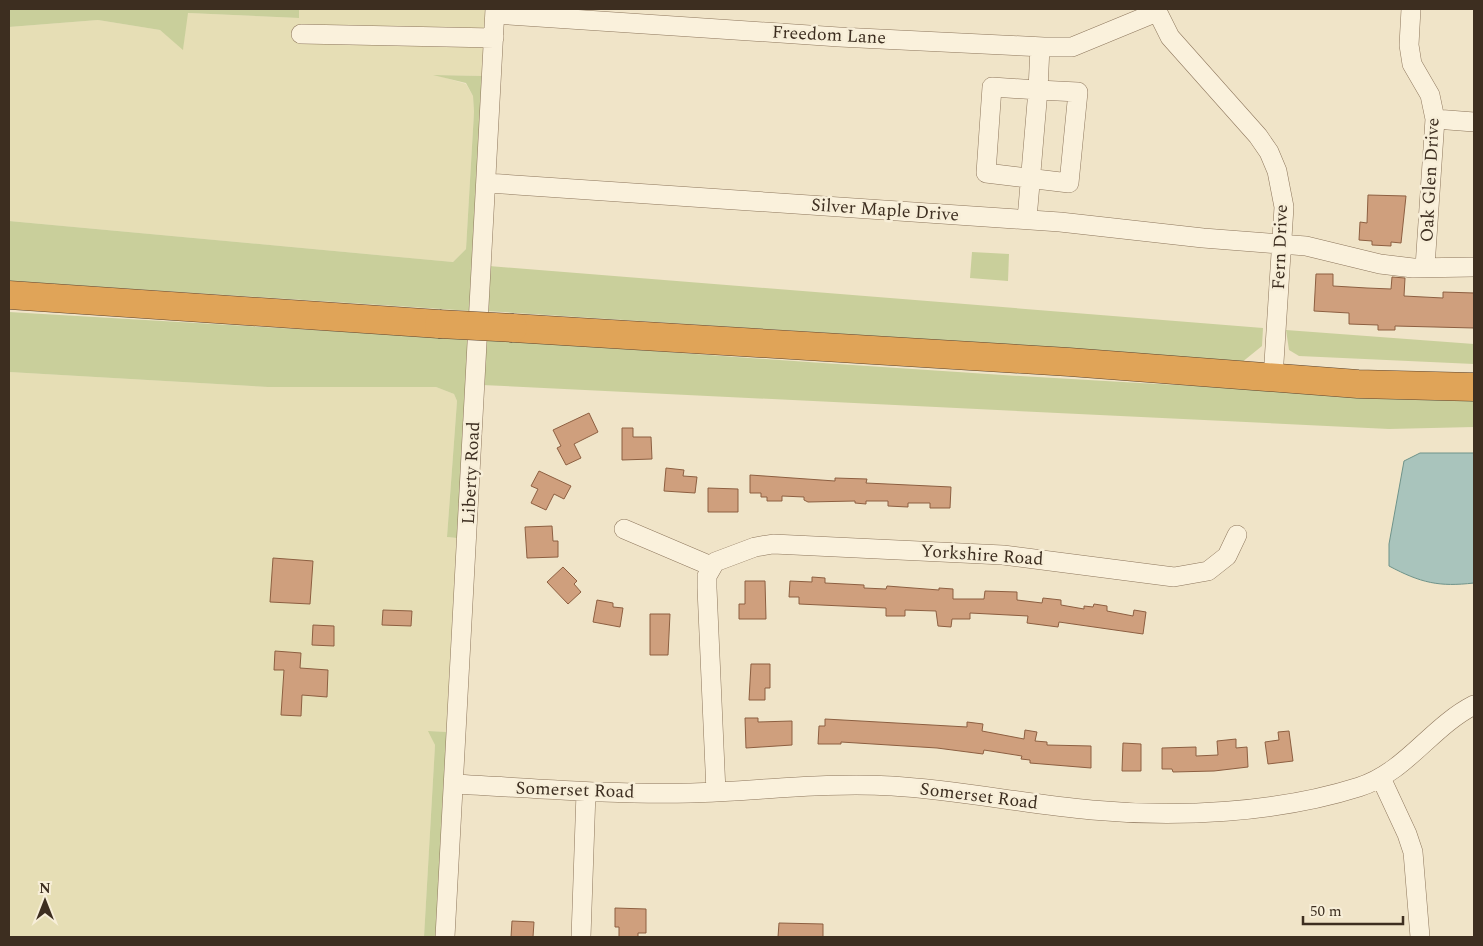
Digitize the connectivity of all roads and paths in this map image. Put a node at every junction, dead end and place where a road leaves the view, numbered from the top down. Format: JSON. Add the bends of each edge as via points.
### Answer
{"nodes":[{"id":1,"x":1412,"y":9,"type":"edge"},
{"id":2,"x":1157,"y":11,"type":"edge"},
{"id":3,"x":495,"y":12,"type":"edge"},
{"id":4,"x":301,"y":34,"type":"dead end"},
{"id":5,"x":494,"y":38,"type":"junction"},
{"id":6,"x":1040,"y":47,"type":"junction"},
{"id":7,"x":1038,"y":90,"type":"junction"},
{"id":8,"x":1435,"y":118,"type":"junction"},
{"id":9,"x":1474,"y":122,"type":"edge"},
{"id":10,"x":1032,"y":180,"type":"junction"},
{"id":11,"x":487,"y":183,"type":"junction"},
{"id":12,"x":1027,"y":220,"type":"junction"},
{"id":13,"x":1282,"y":244,"type":"junction"},
{"id":14,"x":1426,"y":267,"type":"junction"},
{"id":15,"x":1474,"y":267,"type":"edge"},
{"id":16,"x":9,"y":295,"type":"edge"},
{"id":17,"x":1273,"y":378,"type":"junction"},
{"id":18,"x":1474,"y":387,"type":"edge"},
{"id":19,"x":624,"y":529,"type":"dead end"},
{"id":20,"x":1237,"y":535,"type":"dead end"},
{"id":21,"x":711,"y":566,"type":"junction"},
{"id":22,"x":1474,"y":705,"type":"edge"},
{"id":23,"x":1381,"y":778,"type":"junction"},
{"id":24,"x":454,"y":784,"type":"junction"},
{"id":25,"x":586,"y":792,"type":"junction"},
{"id":26,"x":716,"y":792,"type":"junction"},
{"id":27,"x":445,"y":937,"type":"edge"},
{"id":28,"x":581,"y":937,"type":"edge"},
{"id":29,"x":1420,"y":937,"type":"edge"}],
"edges":[{"from":1,"to":8,"type":"street","name":"Oak Glen Drive","via":[[1409,45],[1412,64],[1430,95]]},
{"from":2,"to":6,"type":"street","name":"Freedom Lane","via":[[1072,46]]},
{"from":2,"to":13,"type":"street","name":"Fern Drive","via":[[1170,36],[1269,152],[1277,171],[1284,207]]},
{"from":3,"to":5,"type":"street","name":"Liberty Road"},
{"from":3,"to":6,"type":"street","name":"Freedom Lane","via":[[838,37]]},
{"from":4,"to":5,"type":"street"},
{"from":5,"to":11,"type":"street","name":"Liberty Road"},
{"from":6,"to":7,"type":"street"},
{"from":7,"to":10,"type":"street"},
{"from":7,"to":10,"type":"street","via":[[1078,92],[1069,183]]},
{"from":7,"to":10,"type":"street","via":[[992,87],[986,158],[986,173]]},
{"from":8,"to":9,"type":"street"},
{"from":8,"to":14,"type":"street","name":"Oak Glen Drive"},
{"from":10,"to":12,"type":"street"},
{"from":11,"to":12,"type":"street","name":"Silver Maple Drive"},
{"from":11,"to":24,"type":"street","name":"Liberty Road"},
{"from":12,"to":13,"type":"street","name":"Silver Maple Drive"},
{"from":13,"to":14,"type":"street","name":"Silver Maple Drive","via":[[1335,252],[1380,264]]},
{"from":13,"to":17,"type":"street","name":"Fern Drive"},
{"from":14,"to":15,"type":"street","name":"Silver Maple Drive"},
{"from":16,"to":17,"type":"highway","bridge":true,"via":[[1069,362]]},
{"from":17,"to":18,"type":"highway"},
{"from":19,"to":21,"type":"street"},
{"from":20,"to":21,"type":"street","name":"Yorkshire Road","via":[[1227,556],[1208,571],[1174,577],[1003,555],[773,544],[755,547]]},
{"from":21,"to":26,"type":"street","via":[[707,588]]},
{"from":22,"to":23,"type":"street","name":"Somerset Road","via":[[1446,722]]},
{"from":23,"to":26,"type":"street","name":"Somerset Road","via":[[1317,798],[1235,810],[1185,813],[1094,811],[953,791],[892,786],[824,785]]},
{"from":23,"to":29,"type":"street","via":[[1413,852]]},
{"from":24,"to":25,"type":"street","name":"Somerset Road"},
{"from":24,"to":27,"type":"street","name":"Liberty Road"},
{"from":25,"to":26,"type":"street","name":"Somerset Road"},
{"from":25,"to":28,"type":"street"}]}
